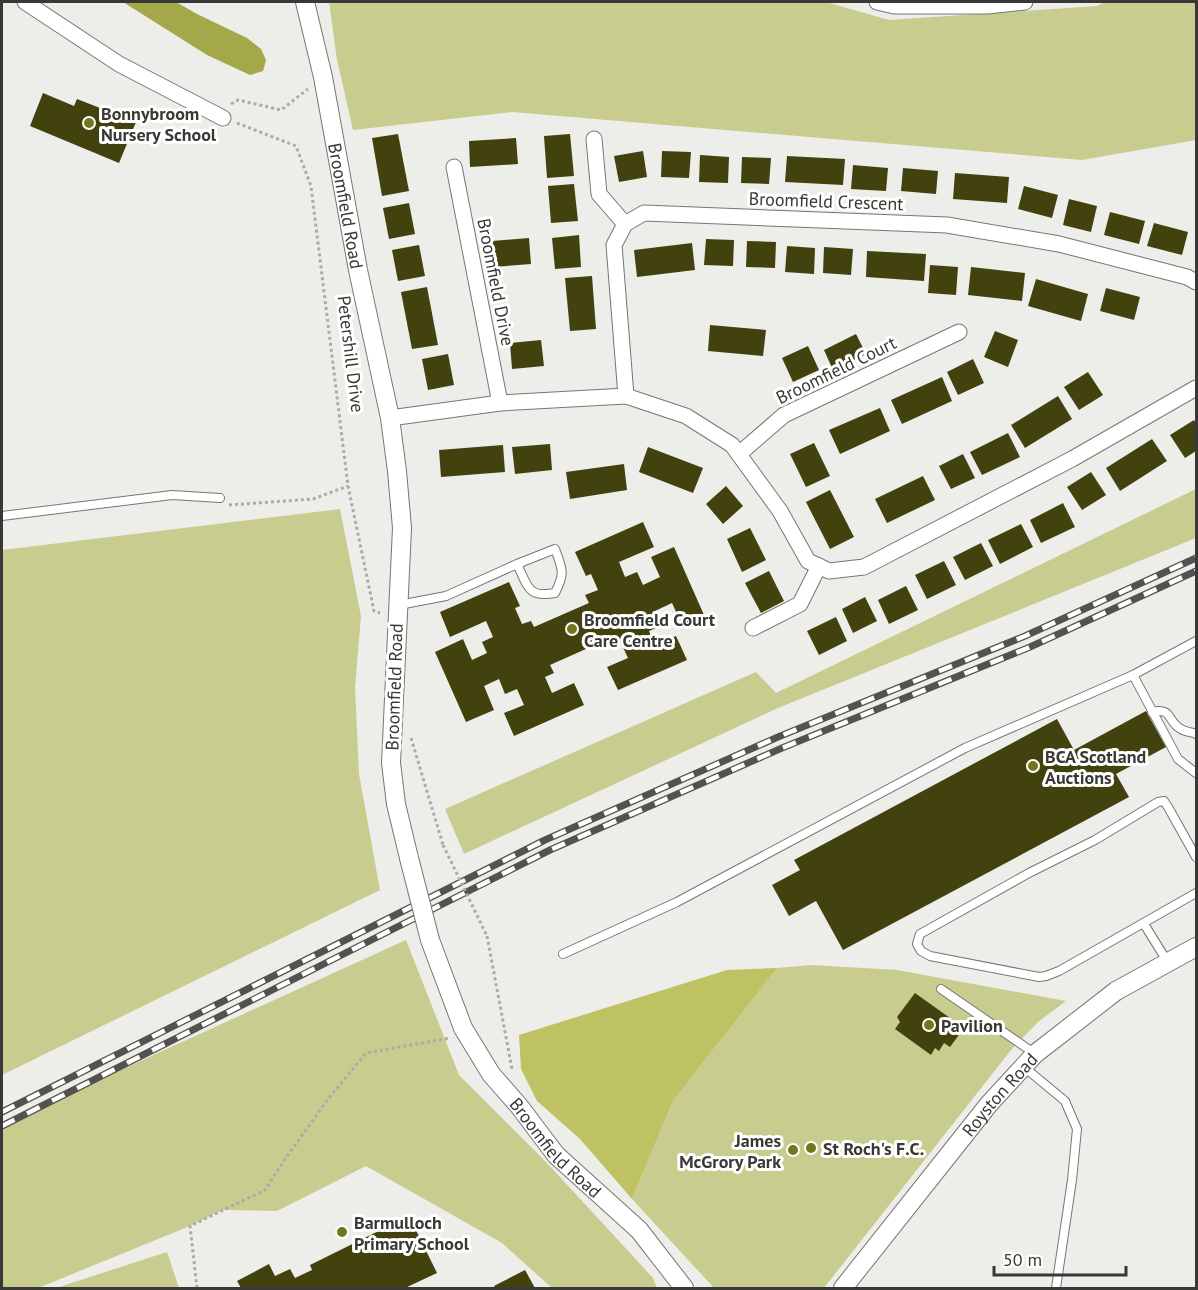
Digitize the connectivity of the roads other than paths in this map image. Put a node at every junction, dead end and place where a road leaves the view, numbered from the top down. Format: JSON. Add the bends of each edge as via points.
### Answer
{"nodes":[{"id":1,"x":25,"y":2,"type":"edge"},
{"id":2,"x":305,"y":2,"type":"edge"},
{"id":3,"x":877,"y":2,"type":"edge"},
{"id":4,"x":1025,"y":2,"type":"edge"},
{"id":5,"x":219,"y":116,"type":"road end"},
{"id":6,"x":594,"y":139,"type":"dead end"},
{"id":7,"x":454,"y":167,"type":"dead end"},
{"id":8,"x":625,"y":224,"type":"junction"},
{"id":9,"x":1197,"y":282,"type":"edge"},
{"id":10,"x":959,"y":332,"type":"dead end"},
{"id":11,"x":1197,"y":388,"type":"edge"},
{"id":12,"x":626,"y":396,"type":"junction"},
{"id":13,"x":500,"y":403,"type":"junction"},
{"id":14,"x":390,"y":418,"type":"junction"},
{"id":15,"x":739,"y":454,"type":"junction"},
{"id":16,"x":220,"y":498,"type":"road end"},
{"id":17,"x":2,"y":516,"type":"edge"},
{"id":18,"x":517,"y":564,"type":"junction"},
{"id":19,"x":819,"y":566,"type":"junction"},
{"id":20,"x":397,"y":611,"type":"junction"},
{"id":21,"x":753,"y":628,"type":"dead end"},
{"id":22,"x":1197,"y":641,"type":"edge"},
{"id":23,"x":1133,"y":675,"type":"junction"},
{"id":24,"x":1152,"y":712,"type":"junction"},
{"id":25,"x":1197,"y":734,"type":"edge"},
{"id":26,"x":1197,"y":773,"type":"edge"},
{"id":27,"x":1197,"y":857,"type":"edge"},
{"id":28,"x":1197,"y":892,"type":"edge"},
{"id":29,"x":1144,"y":924,"type":"junction"},
{"id":30,"x":1197,"y":947,"type":"edge"},
{"id":31,"x":563,"y":954,"type":"dead end"},
{"id":32,"x":1168,"y":963,"type":"junction"},
{"id":33,"x":941,"y":989,"type":"dead end"},
{"id":34,"x":1030,"y":1060,"type":"junction"},
{"id":35,"x":684,"y":1288,"type":"edge"},
{"id":36,"x":843,"y":1288,"type":"edge"},
{"id":37,"x":1056,"y":1288,"type":"edge"}],
"edges":[{"from":1,"to":5,"type":"street","via":[[119,64]]},
{"from":2,"to":14,"type":"street","name":"Broomfield Road"},
{"from":3,"to":4,"type":"street","via":[[894,6]]},
{"from":6,"to":8,"type":"street","via":[[599,194]]},
{"from":7,"to":13,"type":"street","name":"Broomfield Drive"},
{"from":8,"to":9,"type":"street","name":"Broomfield Crescent","via":[[644,213],[947,225],[1059,244]]},
{"from":8,"to":12,"type":"street","via":[[614,245]]},
{"from":10,"to":15,"type":"street","name":"Broomfield Court","via":[[784,415]]},
{"from":11,"to":19,"type":"street","via":[[1072,459],[864,567],[829,571]]},
{"from":12,"to":13,"type":"street"},
{"from":12,"to":15,"type":"street","via":[[686,416],[732,445]]},
{"from":13,"to":14,"type":"street"},
{"from":14,"to":20,"type":"street","name":"Broomfield Road","via":[[402,528]]},
{"from":15,"to":19,"type":"street","via":[[780,512],[808,561]]},
{"from":16,"to":17,"type":"lane","via":[[172,495]]},
{"from":18,"to":18,"type":"lane","via":[[555,549],[563,578],[555,593],[541,596],[531,591]]},
{"from":18,"to":20,"type":"lane","via":[[446,596]]},
{"from":19,"to":21,"type":"street","via":[[800,604]]},
{"from":20,"to":35,"type":"street","name":"Broomfield Road","bridge":true,"via":[[391,763],[396,804],[430,940],[467,1035],[491,1074],[556,1155],[639,1230]]},
{"from":22,"to":23,"type":"lane"},
{"from":23,"to":24,"type":"lane"},
{"from":23,"to":31,"type":"lane","via":[[965,748],[677,902]]},
{"from":24,"to":25,"type":"lane","via":[[1161,710],[1181,729]]},
{"from":24,"to":26,"type":"lane","via":[[1178,759]]},
{"from":27,"to":29,"type":"lane","via":[[1164,801],[1158,802],[920,934],[917,944],[930,956],[1040,977],[1059,971]]},
{"from":28,"to":29,"type":"lane"},
{"from":29,"to":32,"type":"lane"},
{"from":30,"to":32,"type":"street","name":"Royston Road"},
{"from":32,"to":34,"type":"street","name":"Royston Road","via":[[1116,992]]},
{"from":33,"to":34,"type":"lane"},
{"from":34,"to":36,"type":"street","name":"Royston Road","via":[[988,1104]]},
{"from":34,"to":37,"type":"lane","via":[[1065,1101],[1077,1129]]}]}
